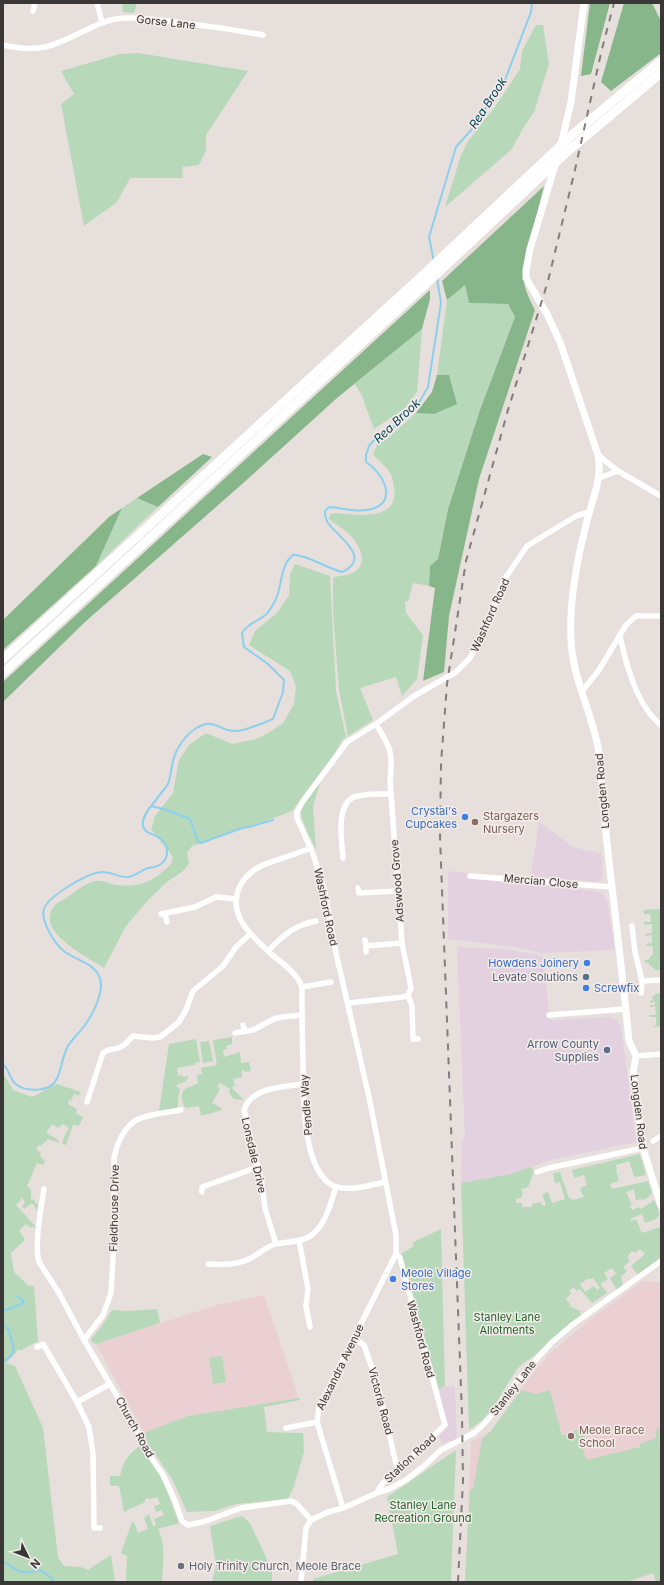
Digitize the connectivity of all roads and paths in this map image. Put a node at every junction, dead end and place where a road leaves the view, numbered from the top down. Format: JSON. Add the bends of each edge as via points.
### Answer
{"nodes":[{"id":1,"x":35,"y":3,"type":"edge"},
{"id":2,"x":97,"y":3,"type":"edge"},
{"id":3,"x":584,"y":3,"type":"edge"},
{"id":4,"x":33,"y":11,"type":"dead end"},
{"id":5,"x":102,"y":22,"type":"junction"},
{"id":6,"x":263,"y":35,"type":"dead end"},
{"id":7,"x":3,"y":45,"type":"edge"},
{"id":8,"x":661,"y":61,"type":"edge"},
{"id":9,"x":661,"y":74,"type":"edge"},
{"id":10,"x":598,"y":455,"type":"junction"},
{"id":11,"x":618,"y":472,"type":"junction"},
{"id":12,"x":598,"y":478,"type":"junction"},
{"id":13,"x":661,"y":496,"type":"edge"},
{"id":14,"x":589,"y":512,"type":"junction"},
{"id":15,"x":661,"y":616,"type":"edge"},
{"id":16,"x":620,"y":636,"type":"junction"},
{"id":17,"x":3,"y":659,"type":"edge"},
{"id":18,"x":3,"y":673,"type":"edge"},
{"id":19,"x":583,"y":690,"type":"junction"},
{"id":20,"x":376,"y":724,"type":"junction"},
{"id":21,"x":661,"y":725,"type":"edge"},
{"id":22,"x":391,"y":794,"type":"junction"},
{"id":23,"x":310,"y":848,"type":"junction"},
{"id":24,"x":341,"y":855,"type":"dead end"},
{"id":25,"x":470,"y":876,"type":"dead end"},
{"id":26,"x":612,"y":887,"type":"junction"},
{"id":27,"x":398,"y":890,"type":"junction"},
{"id":28,"x":358,"y":893,"type":"dead end"},
{"id":29,"x":236,"y":899,"type":"junction"},
{"id":30,"x":316,"y":921,"type":"dead end"},
{"id":31,"x":167,"y":922,"type":"dead end"},
{"id":32,"x":632,"y":926,"type":"dead end"},
{"id":33,"x":250,"y":934,"type":"junction"},
{"id":34,"x":402,"y":943,"type":"junction"},
{"id":35,"x":366,"y":946,"type":"dead end"},
{"id":36,"x":268,"y":951,"type":"junction"},
{"id":37,"x":661,"y":980,"type":"edge"},
{"id":38,"x":642,"y":981,"type":"junction"},
{"id":39,"x":330,"y":982,"type":"dead end"},
{"id":40,"x":302,"y":987,"type":"junction"},
{"id":41,"x":641,"y":993,"type":"dead end"},
{"id":42,"x":408,"y":995,"type":"junction"},
{"id":43,"x":349,"y":1003,"type":"junction"},
{"id":44,"x":626,"y":1009,"type":"junction"},
{"id":45,"x":302,"y":1015,"type":"junction"},
{"id":46,"x":549,"y":1015,"type":"dead end"},
{"id":47,"x":235,"y":1033,"type":"dead end"},
{"id":48,"x":413,"y":1039,"type":"dead end"},
{"id":49,"x":661,"y":1054,"type":"edge"},
{"id":50,"x":636,"y":1056,"type":"junction"},
{"id":51,"x":303,"y":1084,"type":"junction"},
{"id":52,"x":88,"y":1102,"type":"dead end"},
{"id":53,"x":181,"y":1110,"type":"dead end"},
{"id":54,"x":661,"y":1136,"type":"edge"},
{"id":55,"x":653,"y":1142,"type":"dead end"},
{"id":56,"x":643,"y":1148,"type":"junction"},
{"id":57,"x":258,"y":1167,"type":"junction"},
{"id":58,"x":537,"y":1172,"type":"dead end"},
{"id":59,"x":385,"y":1182,"type":"junction"},
{"id":60,"x":201,"y":1187,"type":"dead end"},
{"id":61,"x":336,"y":1187,"type":"junction"},
{"id":62,"x":44,"y":1190,"type":"dead end"},
{"id":63,"x":661,"y":1206,"type":"edge"},
{"id":64,"x":299,"y":1240,"type":"junction"},
{"id":65,"x":276,"y":1244,"type":"junction"},
{"id":66,"x":396,"y":1254,"type":"junction"},
{"id":67,"x":661,"y":1261,"type":"edge"},
{"id":68,"x":208,"y":1264,"type":"dead end"},
{"id":69,"x":308,"y":1324,"type":"dead end"},
{"id":70,"x":354,"y":1338,"type":"junction"},
{"id":71,"x":84,"y":1340,"type":"junction"},
{"id":72,"x":37,"y":1347,"type":"dead end"},
{"id":73,"x":110,"y":1384,"type":"junction"},
{"id":74,"x":77,"y":1402,"type":"junction"},
{"id":75,"x":317,"y":1422,"type":"junction"},
{"id":76,"x":445,"y":1425,"type":"joint"},
{"id":77,"x":286,"y":1428,"type":"dead end"},
{"id":78,"x":397,"y":1468,"type":"junction"},
{"id":79,"x":379,"y":1492,"type":"junction"},
{"id":80,"x":343,"y":1508,"type":"junction"},
{"id":81,"x":311,"y":1520,"type":"junction"},
{"id":82,"x":100,"y":1528,"type":"dead end"},
{"id":83,"x":301,"y":1582,"type":"edge"}],
"edges":[{"from":1,"to":4,"type":"street"},
{"from":2,"to":5,"type":"street"},
{"from":3,"to":10,"type":"street","name":"Longden Road","via":[[565,131],[526,270],[528,282],[560,342]]},
{"from":5,"to":6,"type":"street","name":"Gorse Lane","via":[[142,18]]},
{"from":5,"to":7,"type":"street","name":"Gorse Lane","via":[[44,48],[25,49]]},
{"from":8,"to":17,"type":"highway","via":[[572,135]]},
{"from":9,"to":18,"type":"highway","via":[[568,151]]},
{"from":10,"to":11,"type":"street"},
{"from":10,"to":12,"type":"street","name":"Longden Road"},
{"from":11,"to":12,"type":"street"},
{"from":11,"to":13,"type":"street"},
{"from":12,"to":14,"type":"street","name":"Longden Road"},
{"from":14,"to":19,"type":"street","name":"Longden Road","via":[[574,581],[571,611],[574,669]]},
{"from":14,"to":20,"type":"street","name":"Washford Road","via":[[576,516],[527,546],[504,580],[484,631],[470,658],[456,672],[414,696]]},
{"from":15,"to":16,"type":"street","via":[[636,616],[626,625]]},
{"from":16,"to":19,"type":"street"},
{"from":16,"to":21,"type":"street","via":[[633,682],[643,704],[654,720]]},
{"from":19,"to":26,"type":"street","name":"Longden Road","via":[[599,752]]},
{"from":20,"to":22,"type":"street","name":"Adswood Grove","via":[[389,746],[392,758]]},
{"from":20,"to":23,"type":"street","name":"Washford Road","via":[[347,742],[299,807],[297,818]]},
{"from":22,"to":24,"type":"street","via":[[354,797],[348,802],[340,827]]},
{"from":22,"to":27,"type":"street","name":"Adswood Grove"},
{"from":23,"to":29,"type":"street","via":[[260,866],[251,872],[244,879]]},
{"from":23,"to":43,"type":"street","name":"Washford Road","via":[[320,872]]},
{"from":25,"to":26,"type":"street","name":"Mercian Close"},
{"from":26,"to":44,"type":"street","name":"Longden Road"},
{"from":27,"to":28,"type":"street"},
{"from":27,"to":34,"type":"street","name":"Adswood Grove"},
{"from":29,"to":31,"type":"street","via":[[216,897],[195,907],[163,914]]},
{"from":29,"to":33,"type":"street","via":[[241,922]]},
{"from":30,"to":36,"type":"street","via":[[305,921],[290,930]]},
{"from":32,"to":38,"type":"street"},
{"from":33,"to":36,"type":"street"},
{"from":33,"to":52,"type":"street","via":[[236,947],[223,966],[193,991],[179,1022],[160,1037],[133,1036],[124,1046],[107,1049],[103,1053]]},
{"from":34,"to":35,"type":"street"},
{"from":34,"to":42,"type":"street","name":"Adswood Grove","via":[[411,988]]},
{"from":36,"to":40,"type":"street","via":[[296,977]]},
{"from":37,"to":38,"type":"street"},
{"from":38,"to":41,"type":"street"},
{"from":39,"to":40,"type":"street","via":[[323,980]]},
{"from":40,"to":45,"type":"street","name":"Pendle Way"},
{"from":42,"to":43,"type":"street","via":[[403,998]]},
{"from":42,"to":48,"type":"street","name":"Adswood Grove","via":[[412,1006]]},
{"from":43,"to":59,"type":"street","name":"Washford Road"},
{"from":44,"to":46,"type":"street"},
{"from":44,"to":50,"type":"street","name":"Longden Road","via":[[629,1041]]},
{"from":45,"to":47,"type":"street","via":[[274,1019],[253,1030],[244,1028]]},
{"from":45,"to":51,"type":"street","name":"Pendle Way"},
{"from":49,"to":50,"type":"street"},
{"from":50,"to":56,"type":"street","name":"Longden Road","via":[[633,1073],[634,1093]]},
{"from":51,"to":57,"type":"street","name":"Lonsdale Drive","via":[[257,1094],[246,1104],[245,1119]]},
{"from":51,"to":61,"type":"street","name":"Pendle Way","via":[[304,1117],[316,1167],[326,1180]]},
{"from":53,"to":71,"type":"street","name":"Fieldhouse Drive","via":[[135,1120],[122,1135],[114,1158],[114,1241],[108,1304]]},
{"from":54,"to":55,"type":"street"},
{"from":56,"to":58,"type":"street"},
{"from":56,"to":63,"type":"street","name":"Longden Road"},
{"from":57,"to":60,"type":"street"},
{"from":57,"to":65,"type":"street","name":"Lonsdale Drive","via":[[265,1208]]},
{"from":59,"to":61,"type":"street","via":[[345,1189]]},
{"from":59,"to":66,"type":"street","name":"Washford Road","via":[[396,1235]]},
{"from":61,"to":64,"type":"street","via":[[322,1223],[313,1235]]},
{"from":62,"to":71,"type":"street","name":"Church Road","via":[[37,1257]]},
{"from":64,"to":65,"type":"street"},
{"from":64,"to":69,"type":"street","via":[[308,1289]]},
{"from":65,"to":68,"type":"street","via":[[240,1262]]},
{"from":66,"to":70,"type":"street","name":"Alexandra Avenue"},
{"from":66,"to":76,"type":"street","name":"Washford Road","via":[[400,1258]]},
{"from":67,"to":79,"type":"street","name":"Stanley Lane","via":[[572,1325],[551,1344],[516,1382],[492,1416],[474,1432],[446,1447],[406,1480]]},
{"from":70,"to":75,"type":"street","name":"Alexandra Avenue","via":[[319,1407]]},
{"from":70,"to":78,"type":"street","name":"Victoria Road","via":[[364,1346],[377,1382]]},
{"from":71,"to":73,"type":"street","name":"Church Road"},
{"from":72,"to":74,"type":"street","via":[[43,1344]]},
{"from":73,"to":74,"type":"street"},
{"from":73,"to":81,"type":"street","name":"Church Road","via":[[144,1447],[163,1475],[182,1521],[186,1524],[203,1522],[241,1508],[291,1500]]},
{"from":74,"to":82,"type":"street","via":[[88,1427],[93,1453],[94,1528]]},
{"from":75,"to":77,"type":"street"},
{"from":75,"to":80,"type":"street","name":"Alexandra Avenue"},
{"from":76,"to":78,"type":"street","name":"Station Road"},
{"from":78,"to":79,"type":"street","name":"Station Road","via":[[383,1483]]},
{"from":79,"to":80,"type":"street","name":"Station Road"},
{"from":80,"to":81,"type":"street","name":"Station Road"},
{"from":81,"to":83,"type":"street","via":[[306,1528]]}]}
